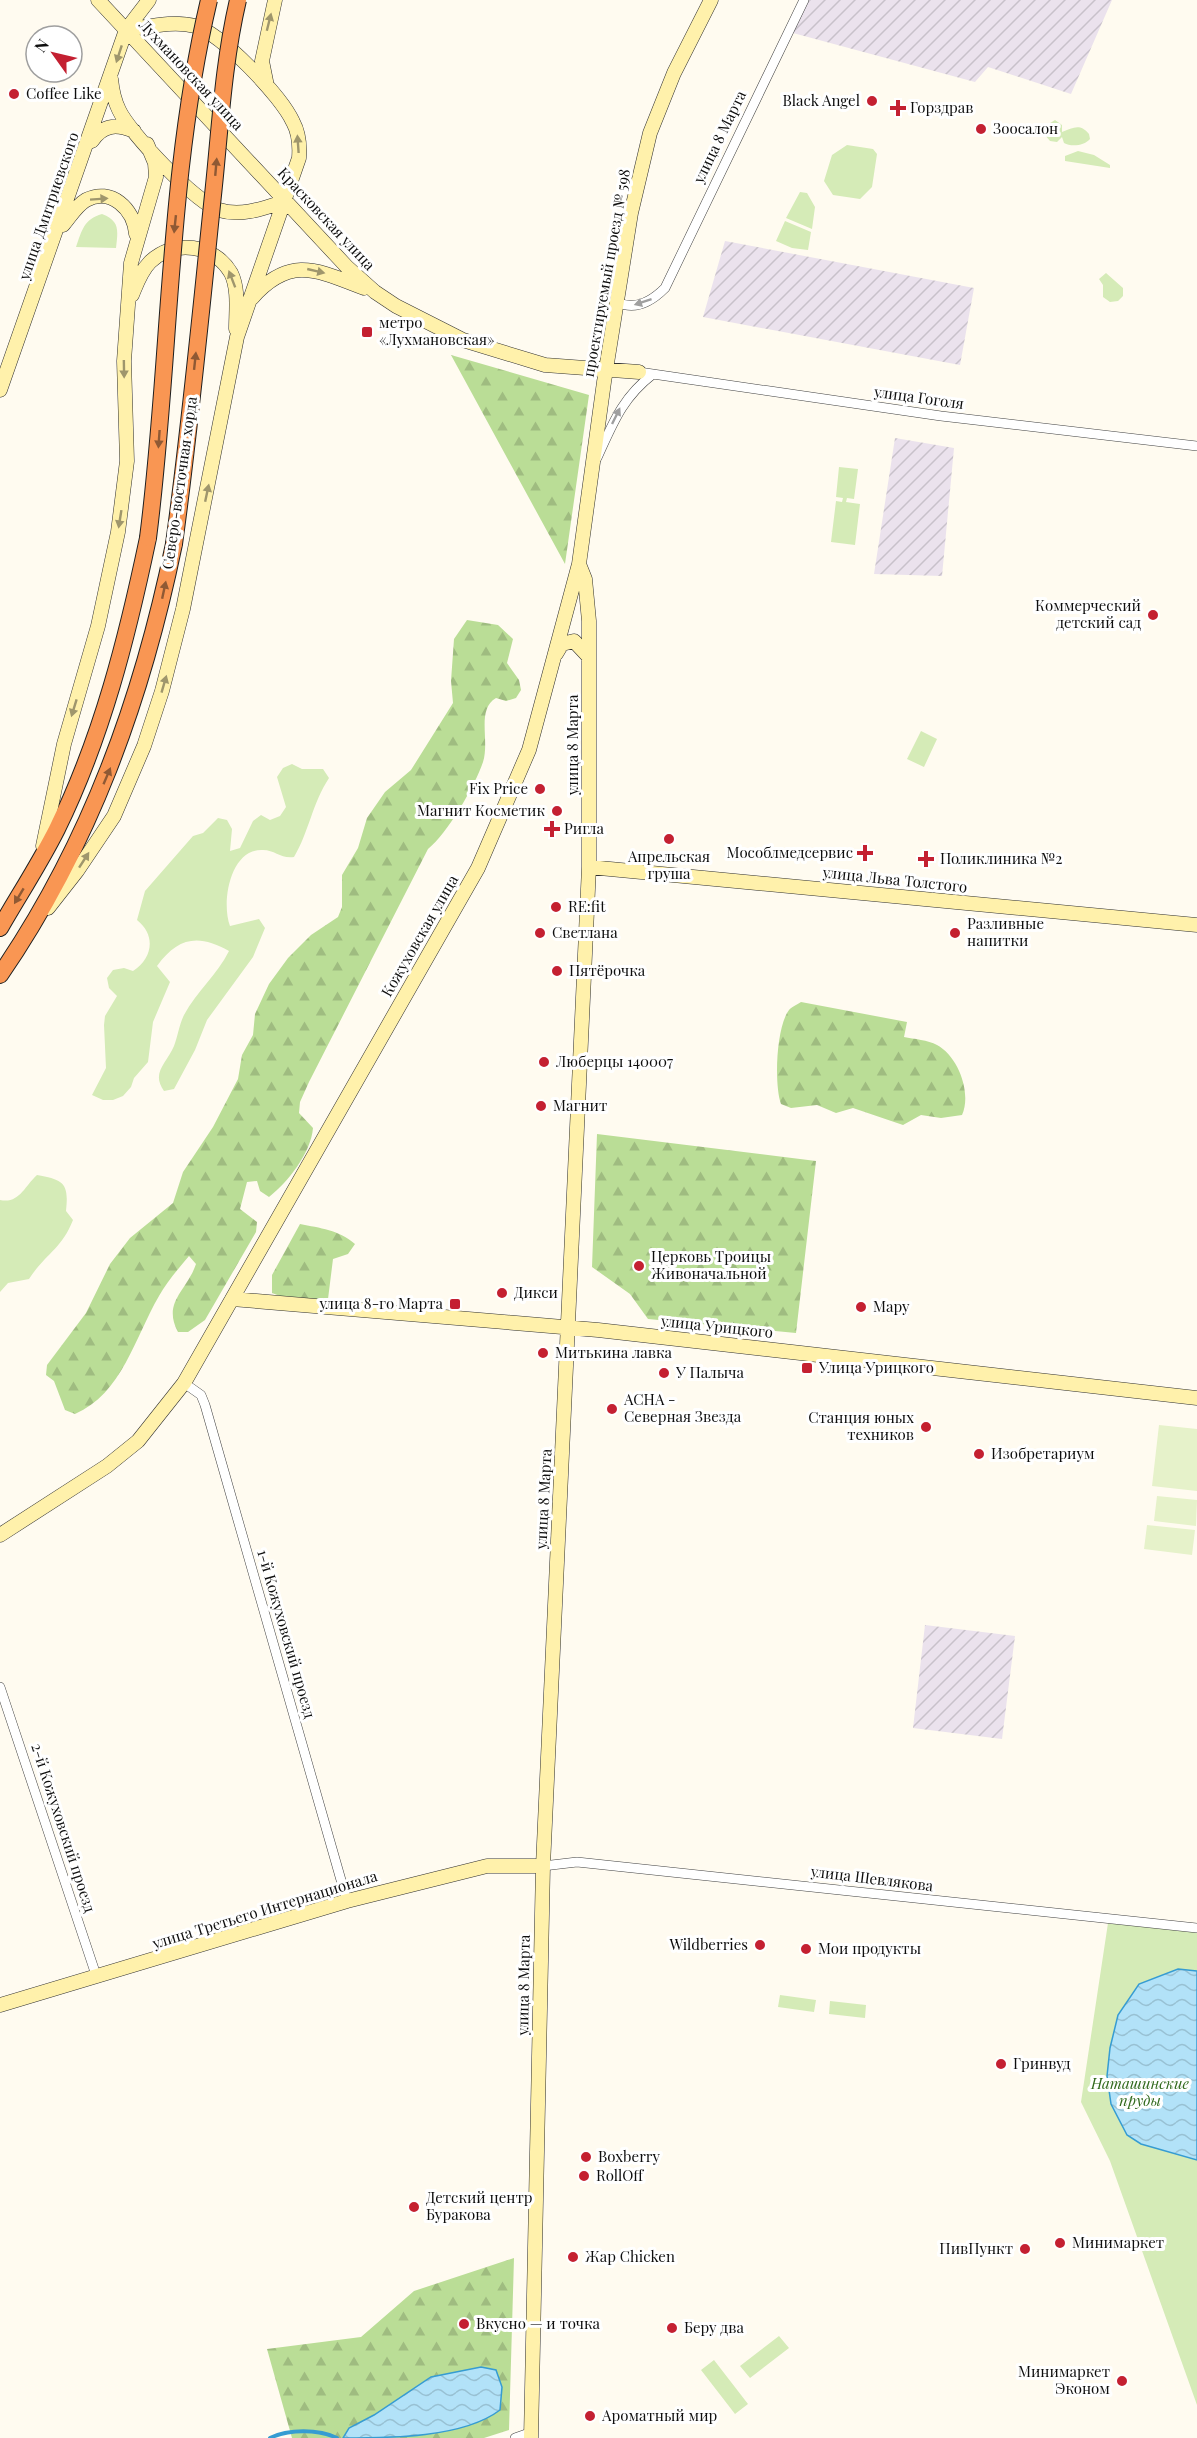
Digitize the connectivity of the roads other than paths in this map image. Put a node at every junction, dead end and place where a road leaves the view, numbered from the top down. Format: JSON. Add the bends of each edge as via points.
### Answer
{"nodes":[{"id":1,"x":98,"y":0,"type":"edge"},
{"id":2,"x":149,"y":0,"type":"edge"},
{"id":3,"x":208,"y":0,"type":"edge"},
{"id":4,"x":238,"y":0,"type":"edge"},
{"id":5,"x":275,"y":0,"type":"edge"},
{"id":6,"x":711,"y":0,"type":"edge"},
{"id":7,"x":804,"y":0,"type":"edge"},
{"id":8,"x":126,"y":30,"type":"junction"},
{"id":9,"x":111,"y":78,"type":"junction"},
{"id":10,"x":267,"y":88,"type":"junction"},
{"id":11,"x":134,"y":131,"type":"junction"},
{"id":12,"x":147,"y":144,"type":"junction"},
{"id":13,"x":235,"y":147,"type":"joint"},
{"id":14,"x":84,"y":157,"type":"junction"},
{"id":15,"x":286,"y":201,"type":"junction"},
{"id":16,"x":56,"y":234,"type":"junction"},
{"id":17,"x":136,"y":240,"type":"junction"},
{"id":18,"x":375,"y":292,"type":"junction"},
{"id":19,"x":249,"y":302,"type":"junction"},
{"id":20,"x":617,"y":302,"type":"junction"},
{"id":21,"x":126,"y":311,"type":"junction"},
{"id":22,"x":237,"y":337,"type":"junction"},
{"id":23,"x":606,"y":369,"type":"junction"},
{"id":24,"x":646,"y":373,"type":"junction"},
{"id":25,"x":0,"y":390,"type":"edge"},
{"id":26,"x":1197,"y":446,"type":"edge"},
{"id":27,"x":592,"y":468,"type":"junction"},
{"id":28,"x":579,"y":564,"type":"junction"},
{"id":29,"x":555,"y":655,"type":"junction"},
{"id":30,"x":589,"y":657,"type":"junction"},
{"id":31,"x":37,"y":865,"type":"junction"},
{"id":32,"x":590,"y":867,"type":"junction"},
{"id":33,"x":1197,"y":925,"type":"edge"},
{"id":34,"x":0,"y":928,"type":"edge"},
{"id":35,"x":23,"y":940,"type":"junction"},
{"id":36,"x":0,"y":975,"type":"edge"},
{"id":37,"x":232,"y":1299,"type":"junction"},
{"id":38,"x":568,"y":1329,"type":"junction"},
{"id":39,"x":184,"y":1383,"type":"junction"},
{"id":40,"x":1197,"y":1398,"type":"edge"},
{"id":41,"x":0,"y":1535,"type":"edge"},
{"id":42,"x":0,"y":1687,"type":"edge"},
{"id":43,"x":543,"y":1866,"type":"junction"},
{"id":44,"x":347,"y":1901,"type":"junction"},
{"id":45,"x":1197,"y":1928,"type":"edge"},
{"id":46,"x":97,"y":1978,"type":"junction"},
{"id":47,"x":0,"y":2005,"type":"edge"},
{"id":48,"x":532,"y":2435,"type":"edge"},
{"id":49,"x":515,"y":2438,"type":"edge"}],
"edges":[{"from":1,"to":8,"type":"street","name":"Лухмановская улица"},
{"from":2,"to":8,"type":"street"},
{"from":3,"to":31,"type":"highway","name":"Северо-восточная хорда","one_way":true,"bridge":true,"via":[[186,120],[148,538],[116,673],[80,778]]},
{"from":35,"to":4,"type":"highway","name":"Северо-восточная хорда","one_way":true,"bridge":true,"via":[[82,831],[128,722],[158,624],[185,461],[220,115]]},
{"from":10,"to":5,"type":"street","one_way":true,"via":[[262,61]]},
{"from":6,"to":20,"type":"street","name":"проектируемый проезд № 598","via":[[674,73],[650,133],[631,213]]},
{"from":7,"to":20,"type":"street","name":"улица 8 Марта","one_way":true,"via":[[665,288],[646,303],[626,306]]},
{"from":8,"to":9,"type":"street","name":"улица Дмитриевского","one_way":true},
{"from":8,"to":10,"type":"street","via":[[179,24],[209,31]]},
{"from":8,"to":13,"type":"street","name":"Лухмановская улица"},
{"from":9,"to":11,"type":"street","via":[[119,110]]},
{"from":9,"to":14,"type":"street","name":"улица Дмитриевского"},
{"from":15,"to":10,"type":"street","one_way":true,"via":[[299,158],[297,132],[284,107]]},
{"from":11,"to":12,"type":"street"},
{"from":11,"to":14,"type":"street","via":[[107,127],[94,138]]},
{"from":12,"to":15,"type":"street","via":[[197,197],[217,209],[242,213]]},
{"from":12,"to":17,"type":"street","via":[[156,177]]},
{"from":13,"to":15,"type":"street","name":"Красковская улица"},
{"from":14,"to":16,"type":"street","name":"улица Дмитриевского"},
{"from":15,"to":18,"type":"street","name":"Красковская улица"},
{"from":15,"to":19,"type":"street"},
{"from":16,"to":17,"type":"street","one_way":true,"via":[[86,200],[104,196],[115,199],[132,214]]},
{"from":16,"to":25,"type":"street","name":"улица Дмитриевского"},
{"from":17,"to":21,"type":"street"},
{"from":19,"to":18,"type":"street","one_way":true,"via":[[271,279],[301,269]]},
{"from":18,"to":23,"type":"street","name":"Красковская улица","via":[[463,340],[545,365]]},
{"from":19,"to":22,"type":"street"},
{"from":20,"to":23,"type":"street","name":"проектируемый проезд № 598"},
{"from":22,"to":21,"type":"street","one_way":true,"via":[[236,292],[231,274],[219,259],[194,248],[176,248],[152,260],[141,274]]},
{"from":21,"to":31,"type":"street","one_way":true,"via":[[127,461],[119,523],[98,626],[64,744]]},
{"from":35,"to":22,"type":"street","one_way":true,"via":[[114,816],[144,746],[183,609]]},
{"from":23,"to":24,"type":"street","name":"Красковская улица"},
{"from":23,"to":27,"type":"street","name":"проектируемый проезд № 598"},
{"from":24,"to":26,"type":"street","name":"улица Гоголя","via":[[940,416]]},
{"from":27,"to":24,"type":"street","one_way":true,"via":[[619,410]]},
{"from":27,"to":28,"type":"street","name":"проектируемый проезд № 598"},
{"from":28,"to":29,"type":"street","name":"Кожуховская улица"},
{"from":28,"to":30,"type":"street","name":"улица 8 Марта","via":[[588,601]]},
{"from":29,"to":30,"type":"street","via":[[562,644],[573,641]]},
{"from":29,"to":37,"type":"street","name":"Кожуховская улица","via":[[529,750],[478,868]]},
{"from":30,"to":32,"type":"street","name":"улица 8 Марта"},
{"from":31,"to":34,"type":"highway","name":"Северо-восточная хорда","one_way":true},
{"from":32,"to":33,"type":"street","name":"улица Льва Толстого"},
{"from":32,"to":38,"type":"street","name":"улица 8 Марта"},
{"from":35,"to":36,"type":"highway","name":"Северо-восточная хорда"},
{"from":37,"to":38,"type":"street","name":"улица Урицкого"},
{"from":37,"to":39,"type":"street","name":"Кожуховская улица"},
{"from":38,"to":40,"type":"street","name":"улица Урицкого","via":[[979,1371]]},
{"from":38,"to":43,"type":"street","name":"улица 8 Марта"},
{"from":39,"to":41,"type":"street","name":"Кожуховская улица","via":[[138,1441],[107,1466]]},
{"from":39,"to":44,"type":"street","name":"1-й Кожуховский проезд","via":[[201,1395],[205,1405]]},
{"from":42,"to":46,"type":"street","name":"2-й Кожуховский проезд"},
{"from":43,"to":44,"type":"street","name":"улица Третьего Интернационала","via":[[487,1866]]},
{"from":43,"to":45,"type":"street","name":"улица Шевлякова","via":[[577,1862]]},
{"from":43,"to":48,"type":"street","name":"улица 8 Марта"},
{"from":44,"to":46,"type":"street","name":"улица Третьего Интернационала"},
{"from":46,"to":47,"type":"street","name":"улица Третьего Интернационала"},
{"from":48,"to":49,"type":"street"}]}
